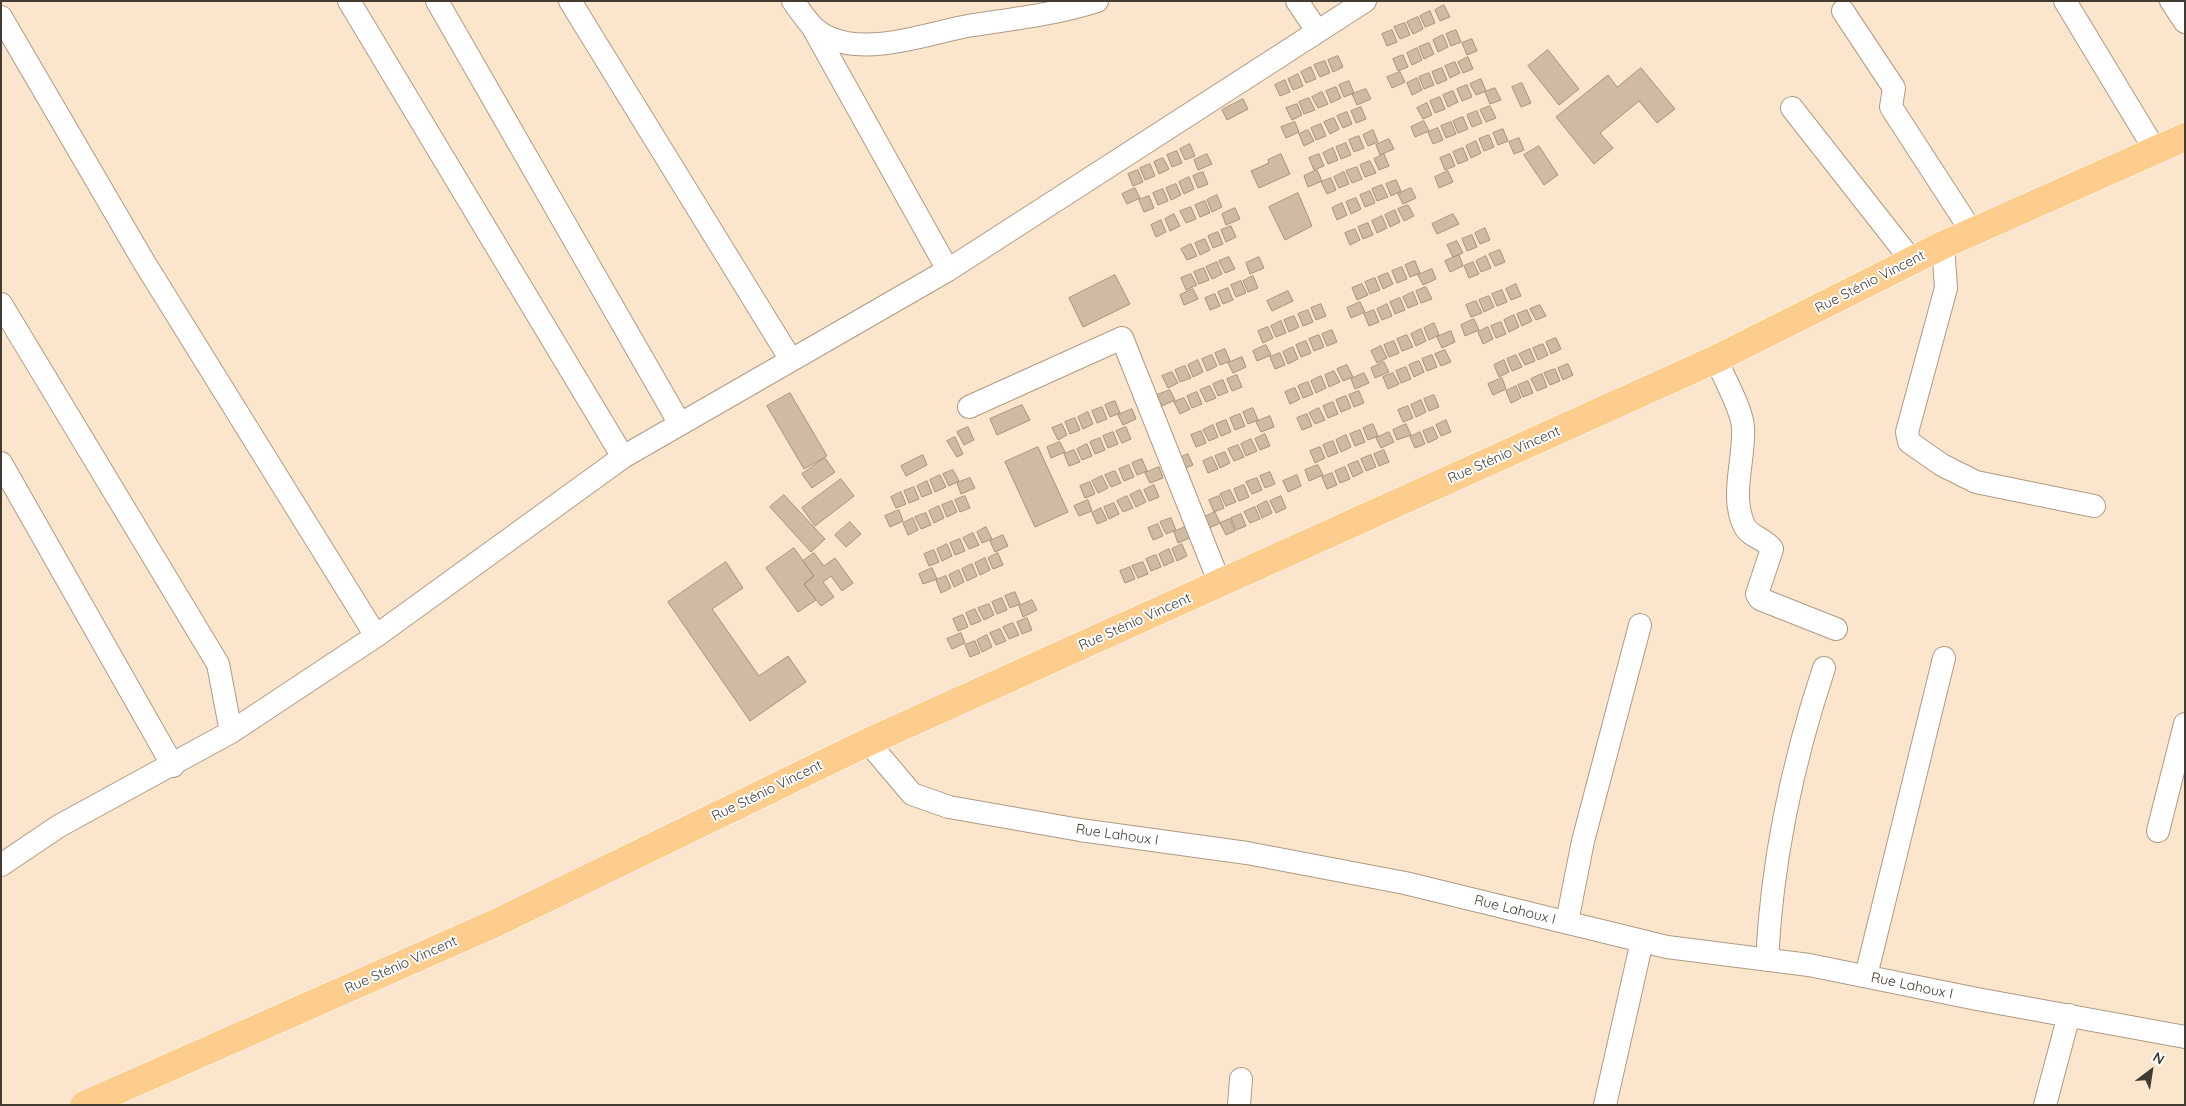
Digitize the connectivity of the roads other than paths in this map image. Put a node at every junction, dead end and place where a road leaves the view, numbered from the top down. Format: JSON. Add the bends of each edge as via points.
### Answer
{"nodes":[{"id":1,"x":349,"y":1,"type":"edge"},
{"id":2,"x":438,"y":1,"type":"edge"},
{"id":3,"x":570,"y":1,"type":"edge"},
{"id":4,"x":793,"y":1,"type":"edge"},
{"id":5,"x":1097,"y":1,"type":"edge"},
{"id":6,"x":1297,"y":1,"type":"edge"},
{"id":7,"x":1365,"y":1,"type":"edge"},
{"id":8,"x":2065,"y":1,"type":"edge"},
{"id":9,"x":2171,"y":1,"type":"edge"},
{"id":10,"x":1843,"y":11,"type":"dead end"},
{"id":11,"x":1,"y":17,"type":"edge"},
{"id":12,"x":2185,"y":22,"type":"edge"},
{"id":13,"x":812,"y":28,"type":"junction"},
{"id":14,"x":1317,"y":31,"type":"junction"},
{"id":15,"x":1792,"y":108,"type":"dead end"},
{"id":16,"x":2185,"y":137,"type":"edge"},
{"id":17,"x":2155,"y":150,"type":"junction"},
{"id":18,"x":1972,"y":232,"type":"junction"},
{"id":19,"x":1943,"y":245,"type":"junction"},
{"id":20,"x":1912,"y":261,"type":"junction"},
{"id":21,"x":948,"y":270,"type":"junction"},
{"id":22,"x":1,"y":304,"type":"edge"},
{"id":23,"x":1716,"y":359,"type":"junction"},
{"id":24,"x":791,"y":360,"type":"junction"},
{"id":25,"x":969,"y":406,"type":"dead end"},
{"id":26,"x":680,"y":424,"type":"junction"},
{"id":27,"x":623,"y":457,"type":"junction"},
{"id":28,"x":1,"y":463,"type":"edge"},
{"id":29,"x":2094,"y":506,"type":"dead end"},
{"id":30,"x":1220,"y":584,"type":"junction"},
{"id":31,"x":1640,"y":625,"type":"dead end"},
{"id":32,"x":1836,"y":629,"type":"dead end"},
{"id":33,"x":376,"y":636,"type":"junction"},
{"id":34,"x":1944,"y":658,"type":"dead end"},
{"id":35,"x":1824,"y":668,"type":"dead end"},
{"id":36,"x":2185,"y":724,"type":"edge"},
{"id":37,"x":231,"y":732,"type":"junction"},
{"id":38,"x":868,"y":742,"type":"junction"},
{"id":39,"x":173,"y":766,"type":"junction"},
{"id":40,"x":2158,"y":831,"type":"dead end"},
{"id":41,"x":1,"y":865,"type":"edge"},
{"id":42,"x":1567,"y":922,"type":"junction"},
{"id":43,"x":1642,"y":941,"type":"junction"},
{"id":44,"x":1767,"y":960,"type":"junction"},
{"id":45,"x":1866,"y":976,"type":"junction"},
{"id":46,"x":2069,"y":1015,"type":"junction"},
{"id":47,"x":2185,"y":1036,"type":"edge"},
{"id":48,"x":1241,"y":1079,"type":"dead end"},
{"id":49,"x":84,"y":1105,"type":"edge"},
{"id":50,"x":1239,"y":1105,"type":"edge"},
{"id":51,"x":1605,"y":1105,"type":"edge"},
{"id":52,"x":2045,"y":1105,"type":"edge"}],
"edges":[{"from":1,"to":27,"type":"street"},
{"from":2,"to":26,"type":"street"},
{"from":3,"to":24,"type":"street"},
{"from":4,"to":13,"type":"street"},
{"from":5,"to":13,"type":"street","via":[[1066,11],[890,43],[853,43],[831,39]]},
{"from":6,"to":14,"type":"street"},
{"from":7,"to":14,"type":"street"},
{"from":8,"to":17,"type":"street"},
{"from":9,"to":12,"type":"street"},
{"from":10,"to":18,"type":"street","via":[[1894,88],[1891,107]]},
{"from":11,"to":33,"type":"street","via":[[144,262]]},
{"from":13,"to":21,"type":"street"},
{"from":14,"to":21,"type":"street"},
{"from":15,"to":20,"type":"street"},
{"from":16,"to":17,"type":"main road","name":"Rue Sténio Vincent"},
{"from":17,"to":18,"type":"main road","name":"Rue Sténio Vincent"},
{"from":18,"to":19,"type":"main road","name":"Rue Sténio Vincent"},
{"from":19,"to":20,"type":"main road","name":"Rue Sténio Vincent"},
{"from":19,"to":29,"type":"street","via":[[1946,288],[1907,432],[1909,442],[1976,482]]},
{"from":20,"to":23,"type":"main road","name":"Rue Sténio Vincent"},
{"from":21,"to":24,"type":"street"},
{"from":22,"to":37,"type":"street","via":[[218,664]]},
{"from":23,"to":30,"type":"main road","name":"Rue Sténio Vincent"},
{"from":23,"to":32,"type":"street","via":[[1743,425],[1739,511],[1745,528],[1769,543],[1772,549],[1757,594],[1760,599]]},
{"from":24,"to":26,"type":"street"},
{"from":25,"to":30,"type":"street","via":[[1122,338]]},
{"from":26,"to":27,"type":"street"},
{"from":27,"to":33,"type":"street"},
{"from":28,"to":39,"type":"street"},
{"from":30,"to":38,"type":"main road","name":"Rue Sténio Vincent"},
{"from":31,"to":42,"type":"street","via":[[1584,841]]},
{"from":33,"to":37,"type":"street"},
{"from":34,"to":45,"type":"street"},
{"from":35,"to":44,"type":"street","via":[[1786,803],[1776,858]]},
{"from":36,"to":40,"type":"street"},
{"from":37,"to":39,"type":"street"},
{"from":38,"to":42,"type":"street","name":"Rue Lahoux I","via":[[912,794],[949,807],[1080,830],[1247,853],[1405,883]]},
{"from":38,"to":49,"type":"main road","name":"Rue Sténio Vincent","via":[[498,922]]},
{"from":39,"to":41,"type":"street","via":[[59,826]]},
{"from":42,"to":43,"type":"street","name":"Rue Lahoux I"},
{"from":43,"to":44,"type":"street","name":"Rue Lahoux I"},
{"from":43,"to":51,"type":"street"},
{"from":44,"to":45,"type":"street","name":"Rue Lahoux I"},
{"from":45,"to":46,"type":"street","name":"Rue Lahoux I"},
{"from":46,"to":47,"type":"street","name":"Rue Lahoux I"},
{"from":46,"to":52,"type":"street"},
{"from":48,"to":50,"type":"street"}]}
